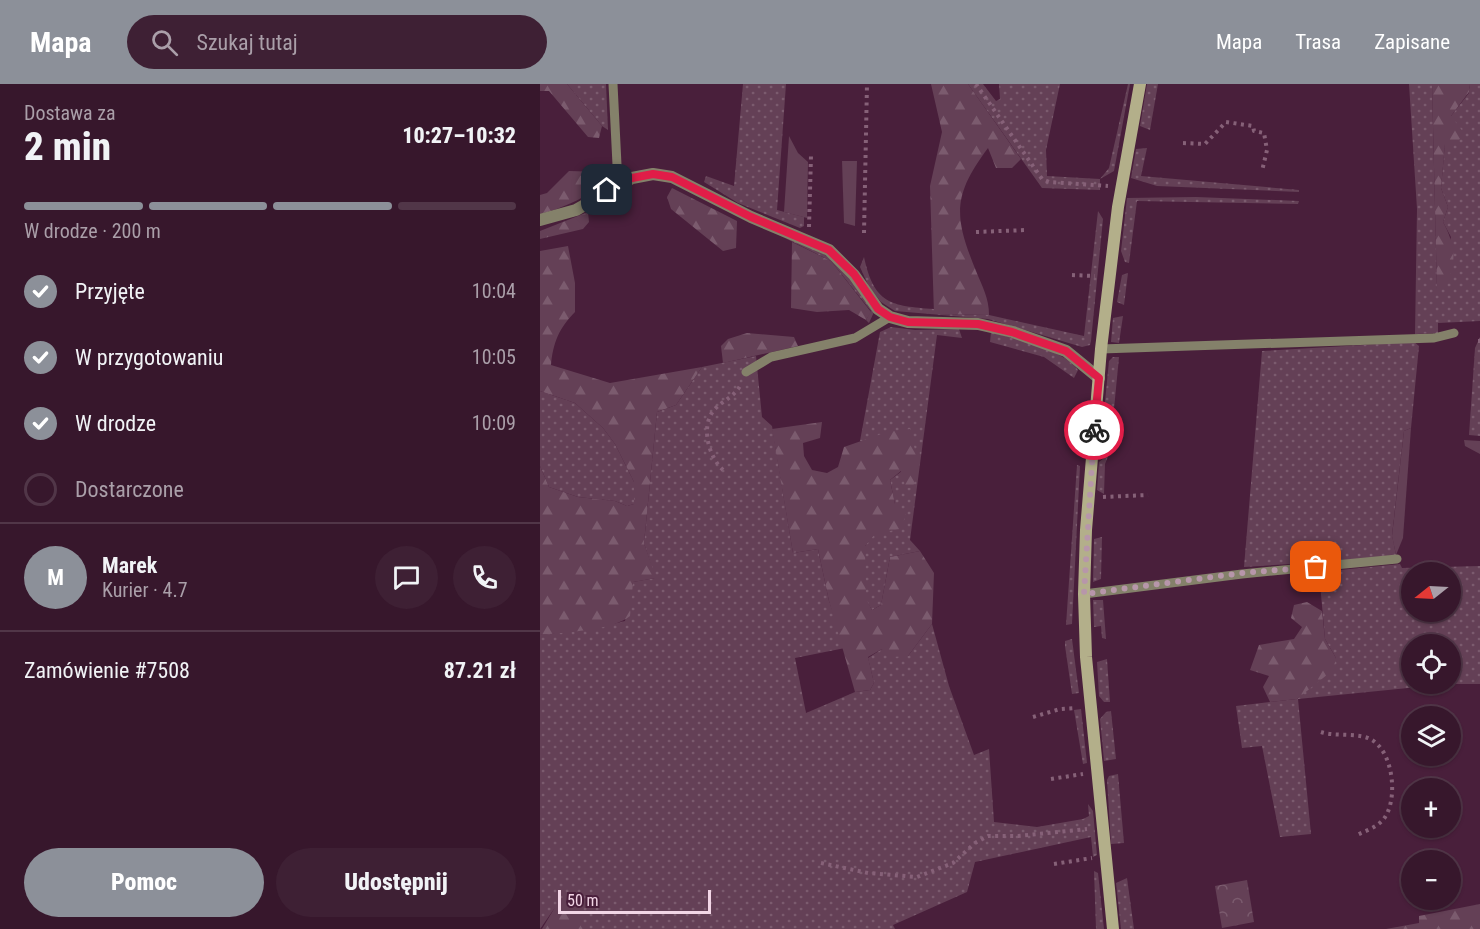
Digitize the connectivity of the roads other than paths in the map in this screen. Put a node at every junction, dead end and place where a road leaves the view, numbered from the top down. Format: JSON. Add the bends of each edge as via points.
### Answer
{"nodes":[{"id":1,"x":613,"y":84,"type":"edge"},
{"id":2,"x":1140,"y":84,"type":"edge"},
{"id":3,"x":618,"y":185,"type":"junction"},
{"id":4,"x":540,"y":220,"type":"edge"},
{"id":5,"x":890,"y":317,"type":"junction"},
{"id":6,"x":1454,"y":333,"type":"dead end"},
{"id":7,"x":1101,"y":349,"type":"junction"},
{"id":8,"x":746,"y":372,"type":"road end"},
{"id":9,"x":1099,"y":378,"type":"junction"},
{"id":10,"x":1397,"y":559,"type":"dead end"},
{"id":11,"x":1084,"y":594,"type":"junction"},
{"id":12,"x":1113,"y":929,"type":"edge"}],
"edges":[{"from":1,"to":3,"type":"lane"},
{"from":2,"to":7,"type":"street","via":[[1121,188]]},
{"from":3,"to":4,"type":"street","via":[[576,210]]},
{"from":3,"to":5,"type":"street","via":[[653,174],[672,177],[751,217],[813,241],[842,260],[878,309]]},
{"from":5,"to":8,"type":"lane","via":[[855,338],[771,357]]},
{"from":5,"to":9,"type":"street","via":[[908,322],[978,324],[1012,332],[1066,351]]},
{"from":6,"to":7,"type":"lane","via":[[1434,338]]},
{"from":7,"to":9,"type":"street"},
{"from":9,"to":11,"type":"street"},
{"from":10,"to":11,"type":"lane","via":[[1242,573]]},
{"from":11,"to":12,"type":"street","via":[[1086,657]]}]}
